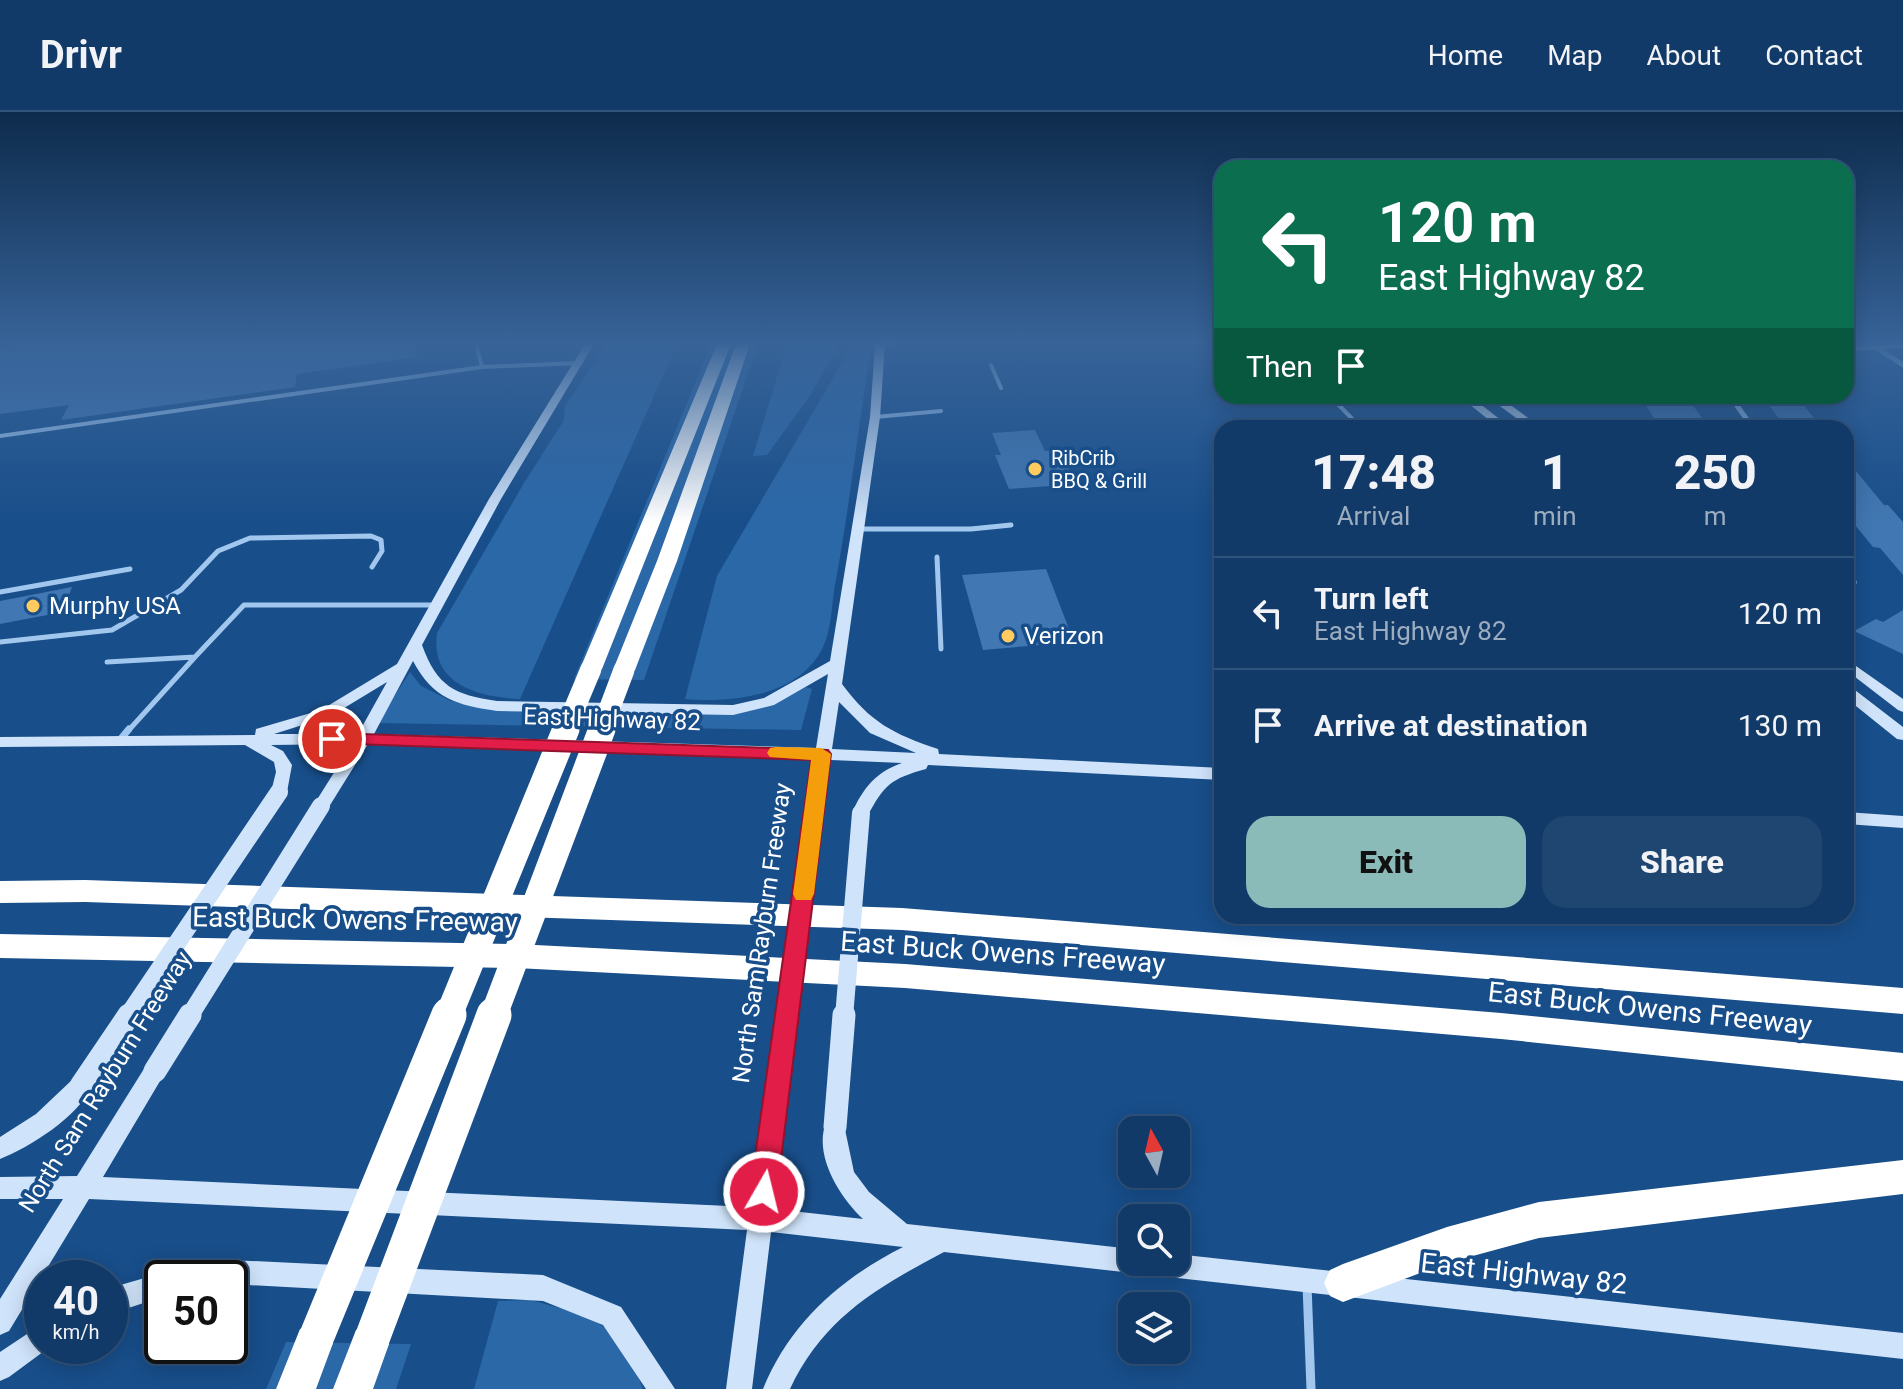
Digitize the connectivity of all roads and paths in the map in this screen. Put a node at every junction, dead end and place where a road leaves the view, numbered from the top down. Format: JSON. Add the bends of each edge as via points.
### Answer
{"nodes":[{"id":1,"x":226,"y":404,"type":"edge"},
{"id":2,"x":553,"y":404,"type":"edge"},
{"id":3,"x":700,"y":404,"type":"edge"},
{"id":4,"x":722,"y":404,"type":"edge"},
{"id":5,"x":876,"y":404,"type":"edge"},
{"id":6,"x":1338,"y":404,"type":"edge"},
{"id":7,"x":1474,"y":404,"type":"edge"},
{"id":8,"x":1502,"y":404,"type":"edge"},
{"id":9,"x":941,"y":411,"type":"dead end"},
{"id":10,"x":875,"y":417,"type":"junction"},
{"id":11,"x":1353,"y":420,"type":"edge"},
{"id":12,"x":1496,"y":420,"type":"edge"},
{"id":13,"x":1526,"y":420,"type":"edge"},
{"id":14,"x":0,"y":436,"type":"edge"},
{"id":15,"x":1011,"y":525,"type":"dead end"},
{"id":16,"x":858,"y":529,"type":"junction"},
{"id":17,"x":937,"y":557,"type":"dead end"},
{"id":18,"x":372,"y":567,"type":"dead end"},
{"id":19,"x":130,"y":569,"type":"dead end"},
{"id":20,"x":0,"y":592,"type":"edge"},
{"id":21,"x":437,"y":605,"type":"junction"},
{"id":22,"x":0,"y":642,"type":"edge"},
{"id":23,"x":415,"y":645,"type":"junction"},
{"id":24,"x":941,"y":649,"type":"dead end"},
{"id":25,"x":195,"y":657,"type":"junction"},
{"id":26,"x":107,"y":662,"type":"dead end"},
{"id":27,"x":835,"y":664,"type":"junction"},
{"id":28,"x":404,"y":665,"type":"junction"},
{"id":29,"x":1854,"y":669,"type":"edge"},
{"id":30,"x":834,"y":684,"type":"junction"},
{"id":31,"x":1854,"y":696,"type":"edge"},
{"id":32,"x":1903,"y":707,"type":"edge"},
{"id":33,"x":1903,"y":735,"type":"edge"},
{"id":34,"x":363,"y":739,"type":"junction"},
{"id":35,"x":239,"y":740,"type":"junction"},
{"id":36,"x":119,"y":741,"type":"junction"},
{"id":37,"x":0,"y":742,"type":"edge"},
{"id":38,"x":821,"y":754,"type":"junction"},
{"id":39,"x":953,"y":760,"type":"junction"},
{"id":40,"x":1214,"y":774,"type":"edge"},
{"id":41,"x":1854,"y":819,"type":"edge"},
{"id":42,"x":1903,"y":822,"type":"edge"},
{"id":43,"x":0,"y":892,"type":"edge"},
{"id":44,"x":0,"y":946,"type":"edge"},
{"id":45,"x":1903,"y":1001,"type":"edge"},
{"id":46,"x":1903,"y":1067,"type":"edge"},
{"id":47,"x":0,"y":1148,"type":"edge"},
{"id":48,"x":1903,"y":1177,"type":"edge"},
{"id":49,"x":82,"y":1187,"type":"junction"},
{"id":50,"x":0,"y":1188,"type":"edge"},
{"id":51,"x":760,"y":1219,"type":"junction"},
{"id":52,"x":901,"y":1234,"type":"junction"},
{"id":53,"x":945,"y":1239,"type":"junction"},
{"id":54,"x":1118,"y":1259,"type":"edge"},
{"id":55,"x":1190,"y":1267,"type":"edge"},
{"id":56,"x":248,"y":1273,"type":"edge"},
{"id":57,"x":1306,"y":1279,"type":"junction"},
{"id":58,"x":1343,"y":1283,"type":"junction"},
{"id":59,"x":0,"y":1322,"type":"edge"},
{"id":60,"x":1903,"y":1346,"type":"edge"},
{"id":61,"x":24,"y":1350,"type":"edge"},
{"id":62,"x":0,"y":1368,"type":"edge"},
{"id":63,"x":296,"y":1389,"type":"edge"},
{"id":64,"x":353,"y":1389,"type":"edge"},
{"id":65,"x":662,"y":1389,"type":"edge"},
{"id":66,"x":739,"y":1389,"type":"edge"},
{"id":67,"x":776,"y":1389,"type":"edge"},
{"id":68,"x":1311,"y":1389,"type":"edge"}],
"edges":[{"from":1,"to":14,"type":"lane"},
{"from":2,"to":21,"type":"main road","name":"North Sam Rayburn Freeway"},
{"from":3,"to":63,"type":"highway","bridge":true},
{"from":4,"to":64,"type":"highway","bridge":true},
{"from":5,"to":10,"type":"main road","name":"North Sam Rayburn Freeway"},
{"from":6,"to":11,"type":"lane"},
{"from":7,"to":12,"type":"main road"},
{"from":8,"to":13,"type":"main road"},
{"from":9,"to":10,"type":"lane"},
{"from":10,"to":16,"type":"main road","name":"North Sam Rayburn Freeway"},
{"from":15,"to":16,"type":"lane"},
{"from":16,"to":27,"type":"main road","name":"North Sam Rayburn Freeway"},
{"from":17,"to":24,"type":"lane"},
{"from":18,"to":22,"type":"lane","via":[[382,551],[381,540],[371,536],[250,538],[218,551],[181,590],[112,630]]},
{"from":19,"to":20,"type":"lane"},
{"from":21,"to":23,"type":"main road","name":"North Sam Rayburn Freeway"},
{"from":21,"to":25,"type":"lane","via":[[244,605]]},
{"from":23,"to":27,"type":"main road","via":[[437,687],[462,701],[497,706],[733,710],[769,702]]},
{"from":23,"to":28,"type":"main road","name":"North Sam Rayburn Freeway"},
{"from":25,"to":26,"type":"lane"},
{"from":25,"to":36,"type":"lane"},
{"from":27,"to":30,"type":"main road","name":"North Sam Rayburn Freeway"},
{"from":28,"to":34,"type":"main road","name":"North Sam Rayburn Freeway"},
{"from":28,"to":35,"type":"main road","via":[[326,713]]},
{"from":29,"to":32,"type":"main road"},
{"from":30,"to":38,"type":"main road","name":"North Sam Rayburn Freeway"},
{"from":30,"to":39,"type":"main road","via":[[858,719],[877,732]]},
{"from":31,"to":33,"type":"main road"},
{"from":34,"to":35,"type":"main road","name":"East Highway 82"},
{"from":34,"to":38,"type":"main road","name":"East Highway 82"},
{"from":34,"to":49,"type":"main road","name":"North Sam Rayburn Freeway","bridge":true},
{"from":35,"to":36,"type":"main road","name":"East Highway 82"},
{"from":35,"to":47,"type":"main road","bridge":true,"via":[[276,753],[284,762],[279,792],[81,1086],[53,1116]]},
{"from":36,"to":37,"type":"main road","name":"East Highway 82"},
{"from":38,"to":39,"type":"main road","name":"East Highway 82"},
{"from":38,"to":51,"type":"main road","name":"North Sam Rayburn Freeway","bridge":true},
{"from":39,"to":40,"type":"main road","name":"East Highway 82"},
{"from":39,"to":52,"type":"main road","bridge":true,"via":[[890,773],[875,785],[861,813],[835,1156],[843,1181],[856,1197]]},
{"from":41,"to":42,"type":"main road"},
{"from":43,"to":45,"type":"highway","name":"East Buck Owens Freeway","via":[[902,919]]},
{"from":44,"to":46,"type":"highway","name":"East Buck Owens Freeway","via":[[516,956],[905,976],[1501,1026]]},
{"from":48,"to":58,"type":"highway","via":[[1539,1220],[1447,1245]]},
{"from":49,"to":50,"type":"main road"},
{"from":49,"to":51,"type":"main road"},
{"from":49,"to":59,"type":"main road","name":"North Sam Rayburn Freeway"},
{"from":51,"to":52,"type":"main road"},
{"from":51,"to":66,"type":"main road","name":"North Sam Rayburn Freeway"},
{"from":52,"to":53,"type":"main road"},
{"from":53,"to":54,"type":"main road"},
{"from":53,"to":67,"type":"main road","via":[[865,1281],[814,1327]]},
{"from":55,"to":57,"type":"main road","name":"East Highway 82"},
{"from":56,"to":65,"type":"main road","via":[[543,1288],[612,1316]]},
{"from":57,"to":58,"type":"main road","name":"East Highway 82"},
{"from":57,"to":68,"type":"lane"},
{"from":58,"to":60,"type":"main road","name":"East Highway 82"},
{"from":61,"to":62,"type":"main road"}]}
